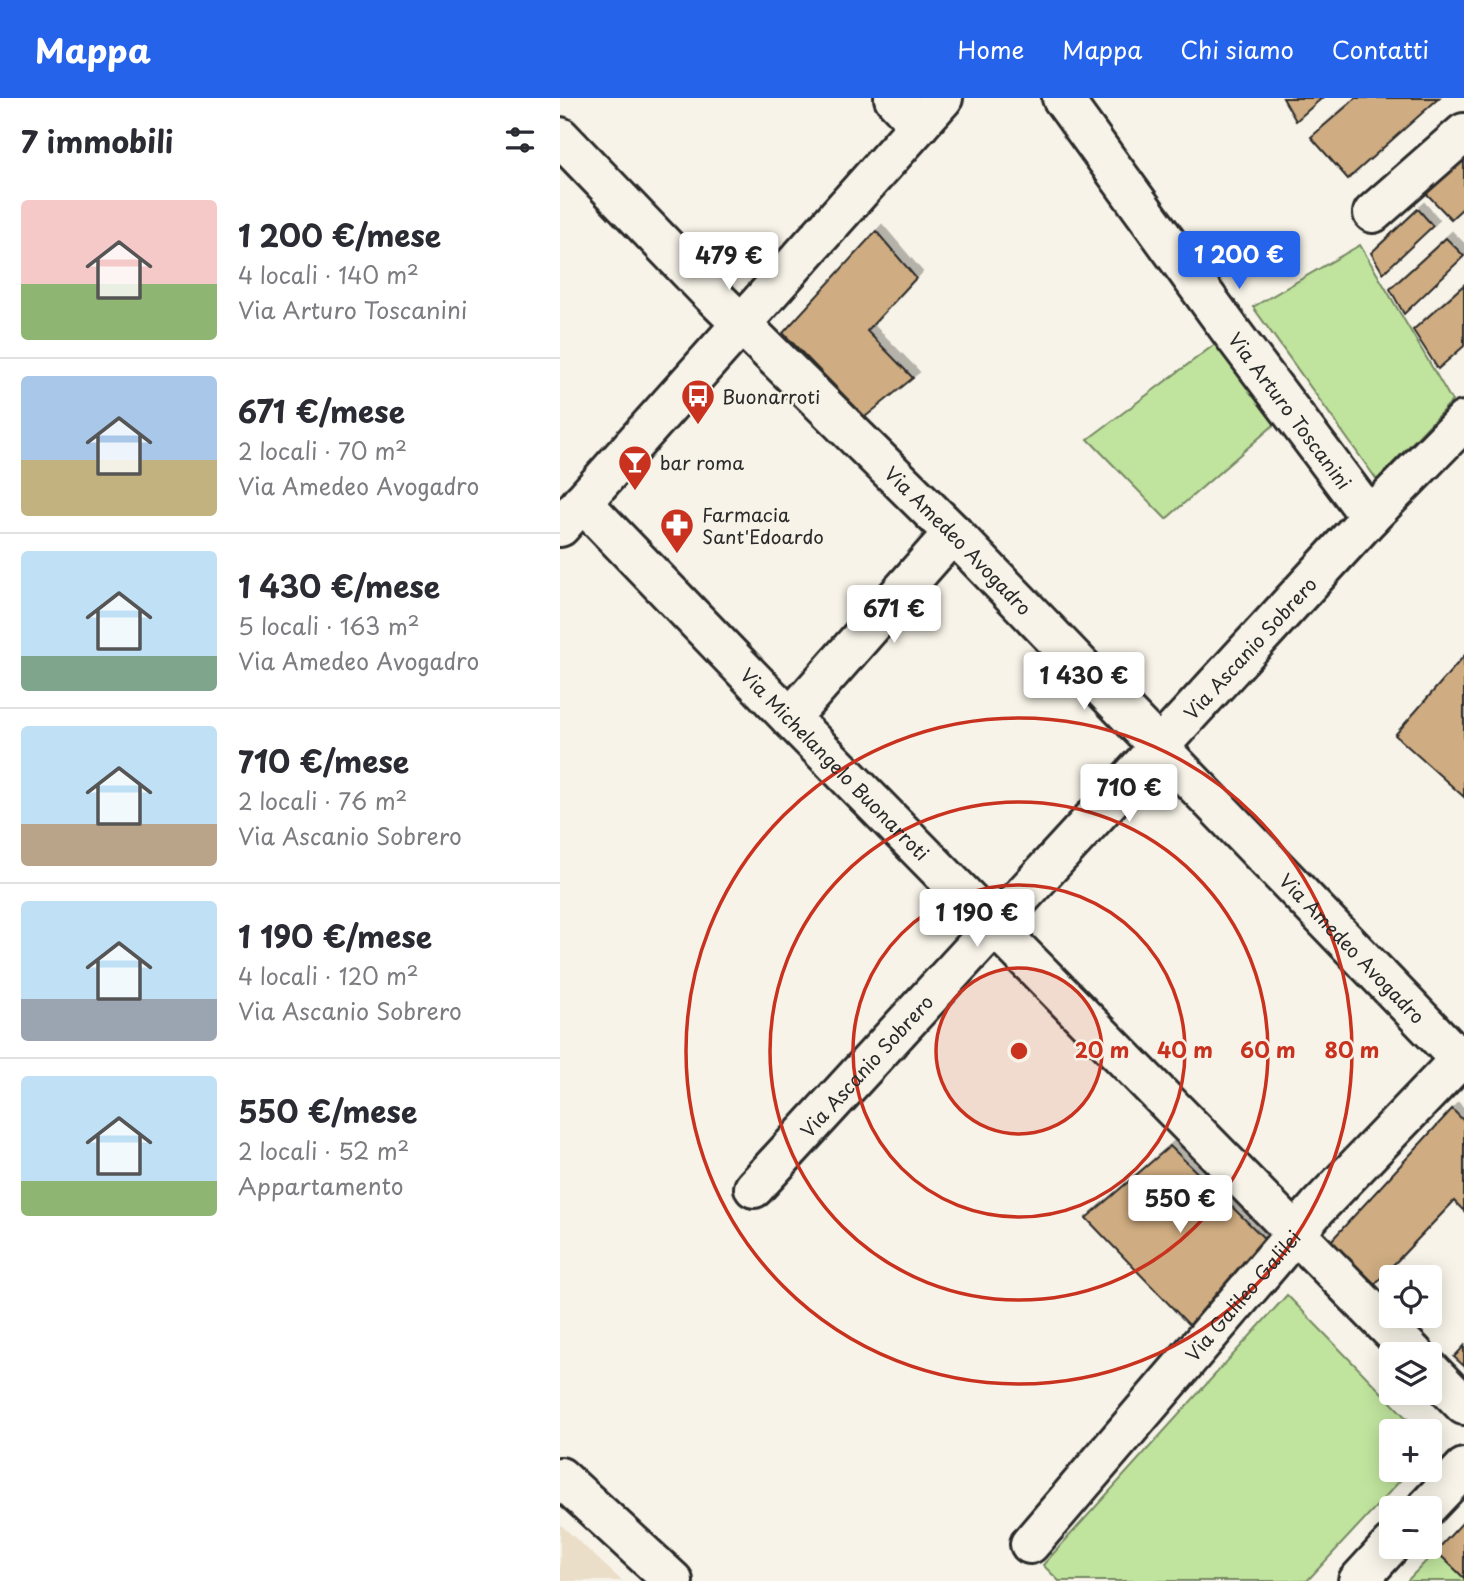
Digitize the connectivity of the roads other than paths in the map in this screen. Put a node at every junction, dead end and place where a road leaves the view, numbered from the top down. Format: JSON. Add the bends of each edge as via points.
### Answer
{"nodes":[{"id":1,"x":1062,"y":98,"type":"edge"},
{"id":2,"x":919,"y":107,"type":"edge"},
{"id":3,"x":1464,"y":133,"type":"edge"},
{"id":4,"x":560,"y":137,"type":"edge"},
{"id":5,"x":1373,"y":213,"type":"dead end"},
{"id":6,"x":741,"y":323,"type":"junction"},
{"id":7,"x":1464,"y":421,"type":"edge"},
{"id":8,"x":571,"y":514,"type":"edge"},
{"id":9,"x":1370,"y":517,"type":"junction"},
{"id":10,"x":953,"y":533,"type":"junction"},
{"id":11,"x":790,"y":718,"type":"junction"},
{"id":12,"x":1159,"y":747,"type":"junction"},
{"id":13,"x":996,"y":925,"type":"junction"},
{"id":14,"x":1463,"y":1059,"type":"edge"},
{"id":15,"x":754,"y":1188,"type":"dead end"},
{"id":16,"x":1295,"y":1234,"type":"junction"},
{"id":17,"x":1402,"y":1342,"type":"edge"},
{"id":18,"x":1442,"y":1382,"type":"edge"},
{"id":19,"x":1464,"y":1405,"type":"edge"},
{"id":20,"x":1464,"y":1468,"type":"edge"},
{"id":21,"x":560,"y":1477,"type":"edge"},
{"id":22,"x":1437,"y":1496,"type":"edge"},
{"id":23,"x":1030,"y":1545,"type":"dead end"},
{"id":24,"x":1379,"y":1558,"type":"edge"},
{"id":25,"x":673,"y":1581,"type":"edge"},
{"id":26,"x":1358,"y":1581,"type":"edge"}],
"edges":[{"from":1,"to":9,"type":"street","name":"Via Arturo Toscanini"},
{"from":2,"to":6,"type":"street"},
{"from":3,"to":5,"type":"street"},
{"from":4,"to":6,"type":"street","name":"Via Amedeo Avogadro"},
{"from":6,"to":8,"type":"street"},
{"from":6,"to":10,"type":"street","name":"Via Amedeo Avogadro"},
{"from":7,"to":9,"type":"street","name":"Via Ascanio Sobrero"},
{"from":8,"to":11,"type":"street","name":"Via Michelangelo Buonarroti"},
{"from":9,"to":12,"type":"street","name":"Via Ascanio Sobrero"},
{"from":10,"to":11,"type":"street"},
{"from":10,"to":12,"type":"street","name":"Via Amedeo Avogadro"},
{"from":11,"to":13,"type":"street","name":"Via Michelangelo Buonarroti"},
{"from":12,"to":13,"type":"street","name":"Via Ascanio Sobrero"},
{"from":12,"to":14,"type":"street","name":"Via Amedeo Avogadro"},
{"from":13,"to":15,"type":"street","name":"Via Ascanio Sobrero"},
{"from":13,"to":16,"type":"street","name":"Via Michelangelo Buonarroti"},
{"from":14,"to":16,"type":"street","name":"Via Galileo Galilei"},
{"from":16,"to":17,"type":"street","name":"Via Michelangelo Buonarroti"},
{"from":16,"to":23,"type":"street","name":"Via Galileo Galilei"},
{"from":18,"to":19,"type":"street"},
{"from":20,"to":22,"type":"street"},
{"from":21,"to":25,"type":"street"},
{"from":24,"to":26,"type":"street"}]}
